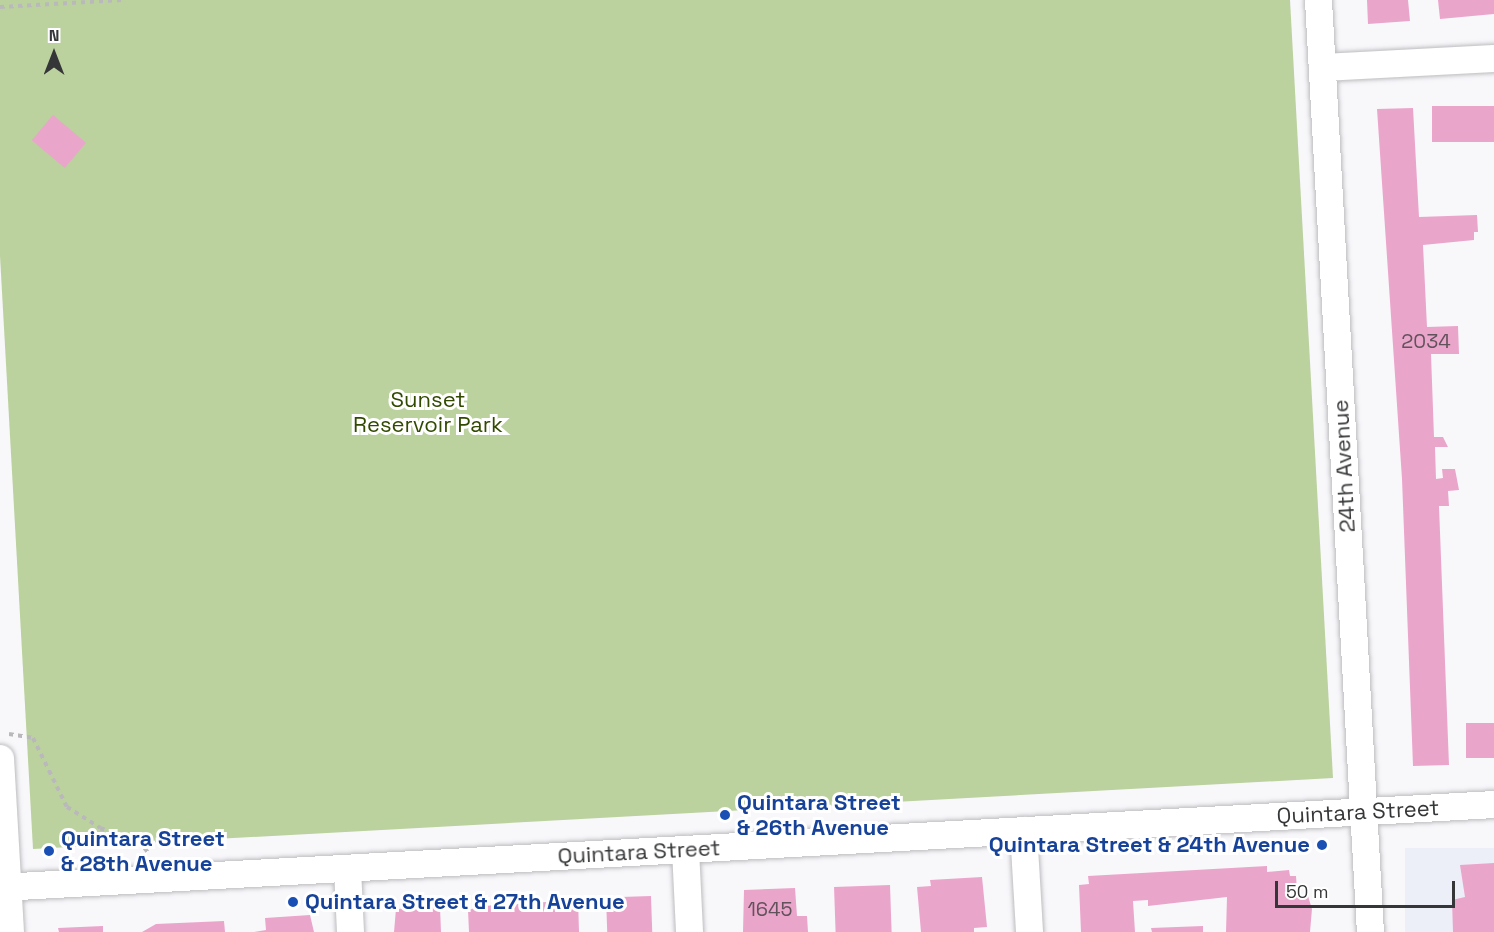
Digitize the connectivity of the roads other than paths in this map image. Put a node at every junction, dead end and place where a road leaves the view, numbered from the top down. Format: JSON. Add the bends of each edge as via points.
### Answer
{"nodes":[{"id":1,"x":1318,"y":0,"type":"edge"},
{"id":2,"x":1494,"y":58,"type":"edge"},
{"id":3,"x":1322,"y":67,"type":"junction"},
{"id":4,"x":0,"y":758,"type":"edge"},
{"id":5,"x":1494,"y":804,"type":"edge"},
{"id":6,"x":1364,"y":812,"type":"junction"},
{"id":7,"x":1023,"y":830,"type":"junction"},
{"id":8,"x":685,"y":849,"type":"junction"},
{"id":9,"x":347,"y":868,"type":"junction"},
{"id":10,"x":4,"y":887,"type":"edge"},
{"id":11,"x":10,"y":932,"type":"edge"},
{"id":12,"x":350,"y":932,"type":"edge"},
{"id":13,"x":689,"y":932,"type":"edge"},
{"id":14,"x":1029,"y":932,"type":"edge"},
{"id":15,"x":1370,"y":932,"type":"edge"}],
"edges":[{"from":1,"to":3,"type":"street","name":"24th Avenue"},
{"from":2,"to":3,"type":"street"},
{"from":3,"to":6,"type":"street","name":"24th Avenue"},
{"from":4,"to":10,"type":"street"},
{"from":5,"to":6,"type":"street","name":"Quintara Street"},
{"from":6,"to":7,"type":"street","name":"Quintara Street"},
{"from":6,"to":15,"type":"street","name":"24th Avenue"},
{"from":7,"to":8,"type":"street","name":"Quintara Street"},
{"from":7,"to":14,"type":"street"},
{"from":8,"to":9,"type":"street","name":"Quintara Street"},
{"from":8,"to":13,"type":"street"},
{"from":9,"to":10,"type":"street","name":"Quintara Street"},
{"from":9,"to":12,"type":"street"},
{"from":10,"to":11,"type":"street"}]}
